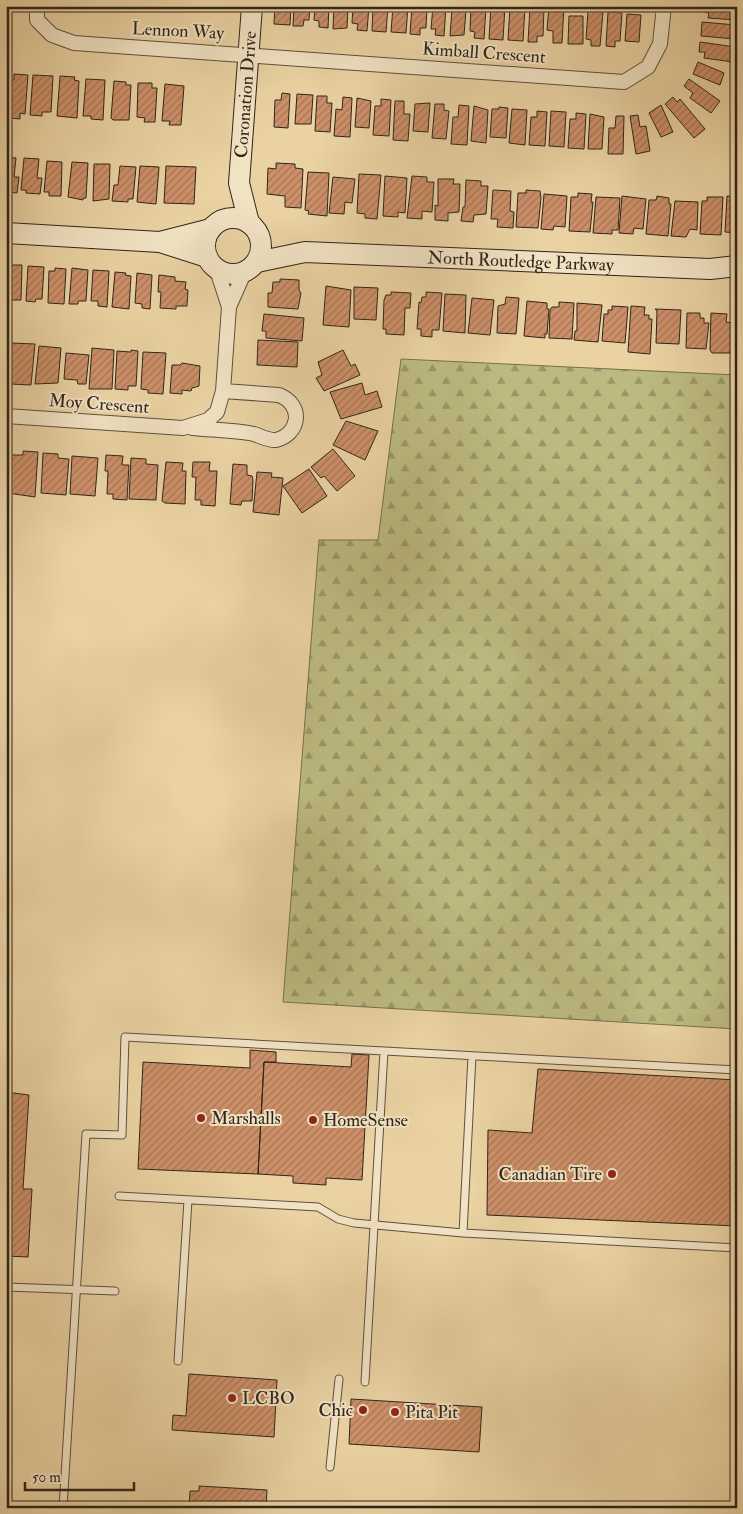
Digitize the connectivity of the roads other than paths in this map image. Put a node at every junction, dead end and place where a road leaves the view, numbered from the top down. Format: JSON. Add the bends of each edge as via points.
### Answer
{"nodes":[{"id":1,"x":37,"y":6,"type":"edge"},
{"id":2,"x":252,"y":6,"type":"edge"},
{"id":3,"x":664,"y":6,"type":"edge"},
{"id":4,"x":248,"y":54,"type":"junction"},
{"id":5,"x":239,"y":183,"type":"junction"},
{"id":6,"x":217,"y":224,"type":"junction"},
{"id":7,"x":254,"y":229,"type":"junction"},
{"id":8,"x":6,"y":232,"type":"edge"},
{"id":9,"x":160,"y":242,"type":"junction"},
{"id":10,"x":306,"y":252,"type":"junction"},
{"id":11,"x":212,"y":263,"type":"junction"},
{"id":12,"x":737,"y":266,"type":"edge"},
{"id":13,"x":250,"y":267,"type":"junction"},
{"id":14,"x":229,"y":307,"type":"junction"},
{"id":15,"x":224,"y":391,"type":"junction"},
{"id":16,"x":6,"y":416,"type":"edge"},
{"id":17,"x":189,"y":428,"type":"junction"},
{"id":18,"x":384,"y":1051,"type":"junction"},
{"id":19,"x":472,"y":1056,"type":"junction"},
{"id":20,"x":737,"y":1070,"type":"edge"},
{"id":21,"x":119,"y":1196,"type":"dead end"},
{"id":22,"x":188,"y":1200,"type":"junction"},
{"id":23,"x":374,"y":1225,"type":"junction"},
{"id":24,"x":463,"y":1233,"type":"junction"},
{"id":25,"x":737,"y":1248,"type":"edge"},
{"id":26,"x":6,"y":1287,"type":"edge"},
{"id":27,"x":76,"y":1289,"type":"junction"},
{"id":28,"x":115,"y":1290,"type":"dead end"},
{"id":29,"x":178,"y":1361,"type":"dead end"},
{"id":30,"x":339,"y":1379,"type":"dead end"},
{"id":31,"x":366,"y":1382,"type":"dead end"},
{"id":32,"x":330,"y":1467,"type":"dead end"},
{"id":33,"x":63,"y":1508,"type":"edge"}],
"edges":[{"from":1,"to":4,"type":"street","name":"Lennon Way","via":[[37,20],[52,35],[74,43]]},
{"from":2,"to":4,"type":"street","name":"Coronation Drive"},
{"from":3,"to":4,"type":"street","name":"Kimball Crescent","via":[[660,44],[648,68],[624,82]]},
{"from":4,"to":5,"type":"street","name":"Coronation Drive"},
{"from":5,"to":6,"type":"street","name":"Coronation Drive"},
{"from":5,"to":7,"type":"street","name":"Coronation Drive"},
{"from":6,"to":7,"type":"street","via":[[241,219]]},
{"from":6,"to":9,"type":"street"},
{"from":6,"to":11,"type":"street","via":[[205,242]]},
{"from":7,"to":10,"type":"street","name":"North Routledge Parkway"},
{"from":7,"to":13,"type":"street","via":[[260,253]]},
{"from":8,"to":9,"type":"street"},
{"from":9,"to":11,"type":"street"},
{"from":10,"to":12,"type":"street","name":"North Routledge Parkway","via":[[710,269]]},
{"from":10,"to":13,"type":"street","name":"North Routledge Parkway"},
{"from":11,"to":13,"type":"street","via":[[226,274]]},
{"from":11,"to":14,"type":"street","name":"Moy Crescent"},
{"from":13,"to":14,"type":"street","name":"Moy Crescent"},
{"from":14,"to":15,"type":"street","name":"Moy Crescent"},
{"from":15,"to":17,"type":"street","name":"Moy Crescent","via":[[217,412]]},
{"from":15,"to":17,"type":"street","name":"Moy Crescent","via":[[287,398],[297,413],[294,425],[274,440],[252,434]]},
{"from":16,"to":17,"type":"street","name":"Moy Crescent"},
{"from":18,"to":19,"type":"lane"},
{"from":18,"to":23,"type":"lane"},
{"from":18,"to":27,"type":"lane","via":[[125,1037],[122,1136],[86,1134]]},
{"from":19,"to":20,"type":"lane"},
{"from":19,"to":24,"type":"lane"},
{"from":21,"to":22,"type":"lane"},
{"from":22,"to":23,"type":"lane","via":[[318,1207],[338,1218]]},
{"from":22,"to":29,"type":"lane"},
{"from":23,"to":24,"type":"lane"},
{"from":23,"to":31,"type":"lane"},
{"from":24,"to":25,"type":"lane"},
{"from":26,"to":27,"type":"lane"},
{"from":27,"to":28,"type":"lane"},
{"from":27,"to":33,"type":"lane"},
{"from":30,"to":32,"type":"lane"}]}
